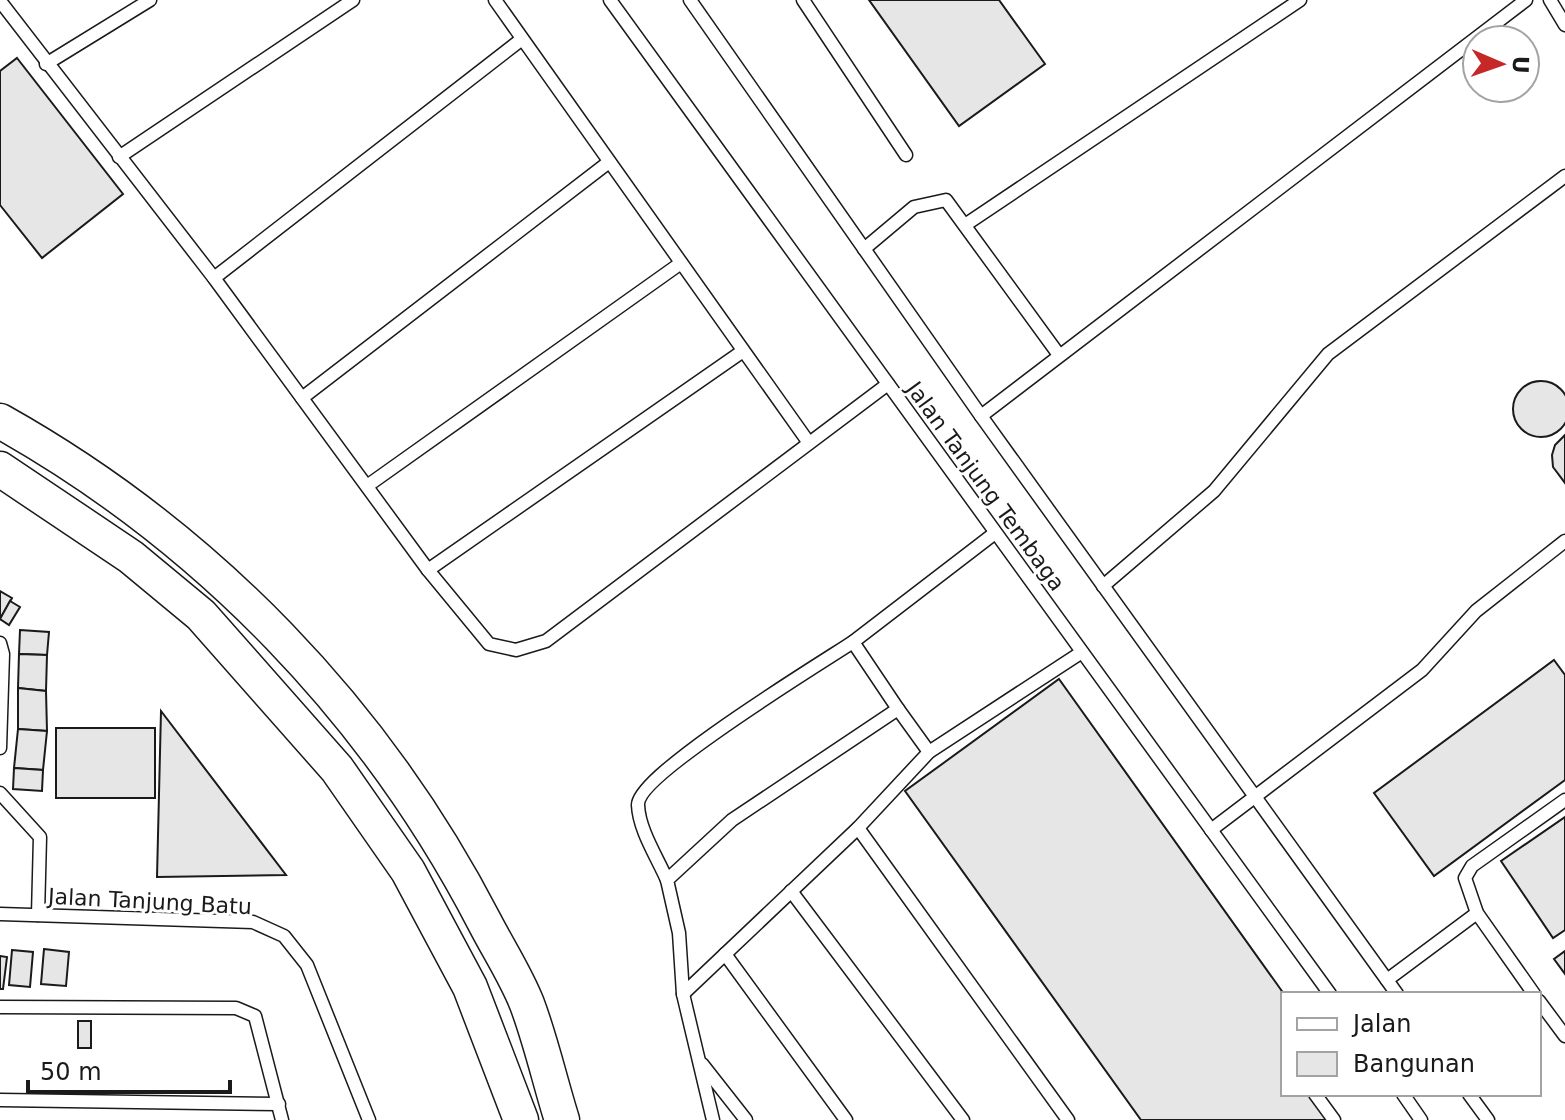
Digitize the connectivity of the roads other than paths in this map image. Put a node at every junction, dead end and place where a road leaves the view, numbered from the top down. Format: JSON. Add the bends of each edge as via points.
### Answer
{"nodes":[{"id":1,"x":150,"y":0,"type":"edge"},
{"id":2,"x":353,"y":0,"type":"edge"},
{"id":3,"x":495,"y":0,"type":"edge"},
{"id":4,"x":610,"y":0,"type":"edge"},
{"id":5,"x":690,"y":0,"type":"edge"},
{"id":6,"x":803,"y":0,"type":"edge"},
{"id":7,"x":1300,"y":0,"type":"edge"},
{"id":8,"x":1526,"y":0,"type":"edge"},
{"id":9,"x":1550,"y":0,"type":"edge"},
{"id":10,"x":0,"y":1,"type":"edge"},
{"id":11,"x":1565,"y":25,"type":"edge"},
{"id":12,"x":522,"y":39,"type":"junction"},
{"id":13,"x":46,"y":64,"type":"junction"},
{"id":14,"x":906,"y":155,"type":"dead end"},
{"id":15,"x":119,"y":157,"type":"junction"},
{"id":16,"x":609,"y":162,"type":"junction"},
{"id":17,"x":1565,"y":176,"type":"edge"},
{"id":18,"x":965,"y":225,"type":"junction"},
{"id":19,"x":864,"y":249,"type":"junction"},
{"id":20,"x":681,"y":263,"type":"junction"},
{"id":21,"x":214,"y":278,"type":"junction"},
{"id":22,"x":743,"y":351,"type":"junction"},
{"id":23,"x":1059,"y":355,"type":"junction"},
{"id":24,"x":888,"y":384,"type":"junction"},
{"id":25,"x":302,"y":398,"type":"junction"},
{"id":26,"x":981,"y":416,"type":"junction"},
{"id":27,"x":0,"y":421,"type":"edge"},
{"id":28,"x":809,"y":443,"type":"junction"},
{"id":29,"x":0,"y":469,"type":"edge"},
{"id":30,"x":367,"y":486,"type":"junction"},
{"id":31,"x":995,"y":533,"type":"junction"},
{"id":32,"x":1565,"y":541,"type":"edge"},
{"id":33,"x":428,"y":570,"type":"junction"},
{"id":34,"x":1103,"y":586,"type":"junction"},
{"id":35,"x":853,"y":642,"type":"junction"},
{"id":36,"x":0,"y":643,"type":"edge"},
{"id":37,"x":1082,"y":652,"type":"junction"},
{"id":38,"x":898,"y":709,"type":"junction"},
{"id":39,"x":0,"y":748,"type":"edge"},
{"id":40,"x":929,"y":752,"type":"junction"},
{"id":41,"x":0,"y":793,"type":"edge"},
{"id":42,"x":1255,"y":798,"type":"junction"},
{"id":43,"x":1565,"y":800,"type":"edge"},
{"id":44,"x":858,"y":828,"type":"junction"},
{"id":45,"x":1211,"y":830,"type":"junction"},
{"id":46,"x":667,"y":880,"type":"junction"},
{"id":47,"x":791,"y":891,"type":"junction"},
{"id":48,"x":1477,"y":913,"type":"junction"},
{"id":49,"x":0,"y":914,"type":"edge"},
{"id":50,"x":38,"y":915,"type":"junction"},
{"id":51,"x":725,"y":954,"type":"junction"},
{"id":52,"x":1387,"y":980,"type":"junction"},
{"id":53,"x":1329,"y":992,"type":"edge"},
{"id":54,"x":1396,"y":992,"type":"edge"},
{"id":55,"x":1533,"y":992,"type":"edge"},
{"id":56,"x":683,"y":994,"type":"junction"},
{"id":57,"x":1541,"y":1004,"type":"edge"},
{"id":58,"x":0,"y":1007,"type":"edge"},
{"id":59,"x":1565,"y":1036,"type":"edge"},
{"id":60,"x":698,"y":1058,"type":"junction"},
{"id":61,"x":1316,"y":1096,"type":"edge"},
{"id":62,"x":1404,"y":1096,"type":"edge"},
{"id":63,"x":1470,"y":1096,"type":"edge"},
{"id":64,"x":0,"y":1100,"type":"edge"},
{"id":65,"x":279,"y":1104,"type":"junction"},
{"id":66,"x":282,"y":1120,"type":"edge"},
{"id":67,"x":369,"y":1120,"type":"edge"},
{"id":68,"x":521,"y":1120,"type":"edge"},
{"id":69,"x":562,"y":1120,"type":"edge"},
{"id":70,"x":713,"y":1120,"type":"edge"},
{"id":71,"x":746,"y":1120,"type":"edge"},
{"id":72,"x":846,"y":1120,"type":"edge"},
{"id":73,"x":963,"y":1120,"type":"edge"},
{"id":74,"x":1068,"y":1120,"type":"edge"},
{"id":75,"x":1334,"y":1120,"type":"edge"},
{"id":76,"x":1421,"y":1120,"type":"edge"},
{"id":77,"x":1488,"y":1120,"type":"edge"}],
"edges":[{"from":1,"to":13,"type":"lane"},
{"from":2,"to":15,"type":"lane"},
{"from":3,"to":12,"type":"lane"},
{"from":4,"to":24,"type":"lane","name":"Jalan Tanjung Tembaga"},
{"from":5,"to":19,"type":"lane","name":"Jalan Tanjung Tembaga"},
{"from":6,"to":14,"type":"lane"},
{"from":7,"to":18,"type":"lane"},
{"from":8,"to":23,"type":"lane"},
{"from":9,"to":11,"type":"lane"},
{"from":10,"to":13,"type":"lane"},
{"from":12,"to":16,"type":"lane"},
{"from":12,"to":21,"type":"lane"},
{"from":13,"to":15,"type":"lane"},
{"from":15,"to":21,"type":"lane"},
{"from":16,"to":20,"type":"lane"},
{"from":16,"to":25,"type":"lane"},
{"from":17,"to":34,"type":"lane","via":[[1328,354],[1214,491]]},
{"from":18,"to":19,"type":"lane","via":[[946,200],[930,203],[914,207]]},
{"from":18,"to":23,"type":"lane"},
{"from":19,"to":26,"type":"lane","name":"Jalan Tanjung Tembaga"},
{"from":20,"to":22,"type":"lane"},
{"from":20,"to":30,"type":"lane"},
{"from":21,"to":25,"type":"lane"},
{"from":22,"to":28,"type":"lane"},
{"from":22,"to":33,"type":"lane"},
{"from":23,"to":26,"type":"lane"},
{"from":24,"to":28,"type":"lane"},
{"from":24,"to":31,"type":"lane","name":"Jalan Tanjung Tembaga"},
{"from":25,"to":30,"type":"lane"},
{"from":26,"to":34,"type":"lane","name":"Jalan Tanjung Tembaga"},
{"from":27,"to":69,"type":"main road","via":[[147,517],[231,586],[376,747],[449,853],[526,1004]]},
{"from":28,"to":33,"type":"lane","via":[[546,641],[516,650],[489,644]]},
{"from":29,"to":68,"type":"main road","via":[[131,557],[201,615],[337,769],[408,871],[470,987]]},
{"from":30,"to":33,"type":"lane"},
{"from":31,"to":35,"type":"lane"},
{"from":31,"to":37,"type":"lane","name":"Jalan Tanjung Tembaga"},
{"from":32,"to":42,"type":"lane","via":[[1476,611],[1422,670]]},
{"from":34,"to":42,"type":"lane","name":"Jalan Tanjung Tembaga"},
{"from":35,"to":38,"type":"lane"},
{"from":35,"to":46,"type":"lane","via":[[675,760],[644,789],[638,803]]},
{"from":36,"to":39,"type":"lane"},
{"from":37,"to":40,"type":"lane","via":[[1027,696]]},
{"from":37,"to":45,"type":"lane","name":"Jalan Tanjung Tembaga"},
{"from":38,"to":40,"type":"lane"},
{"from":38,"to":46,"type":"lane","via":[[732,820]]},
{"from":40,"to":44,"type":"lane"},
{"from":41,"to":50,"type":"lane","via":[[40,837]]},
{"from":42,"to":45,"type":"lane"},
{"from":42,"to":52,"type":"lane","name":"Jalan Tanjung Tembaga"},
{"from":43,"to":48,"type":"lane","via":[[1472,866],[1465,878]]},
{"from":44,"to":47,"type":"lane"},
{"from":44,"to":74,"type":"lane"},
{"from":45,"to":53,"type":"lane","name":"Jalan Tanjung Tembaga"},
{"from":46,"to":56,"type":"lane","via":[[679,933]]},
{"from":47,"to":51,"type":"lane"},
{"from":47,"to":73,"type":"lane"},
{"from":48,"to":52,"type":"lane"},
{"from":48,"to":55,"type":"lane"},
{"from":49,"to":50,"type":"lane","name":"Jalan Tanjung Batu"},
{"from":50,"to":67,"type":"lane","name":"Jalan Tanjung Batu","via":[[253,922],[284,936],[307,965]]},
{"from":51,"to":56,"type":"lane"},
{"from":51,"to":72,"type":"lane"},
{"from":52,"to":54,"type":"lane","name":"Jalan Tanjung Tembaga"},
{"from":56,"to":60,"type":"lane"},
{"from":57,"to":59,"type":"lane"},
{"from":58,"to":65,"type":"lane","via":[[236,1008],[255,1016]]},
{"from":60,"to":70,"type":"lane"},
{"from":60,"to":71,"type":"lane"},
{"from":61,"to":75,"type":"lane"},
{"from":62,"to":76,"type":"lane"},
{"from":63,"to":77,"type":"lane"},
{"from":64,"to":65,"type":"lane"},
{"from":65,"to":66,"type":"lane"}]}
